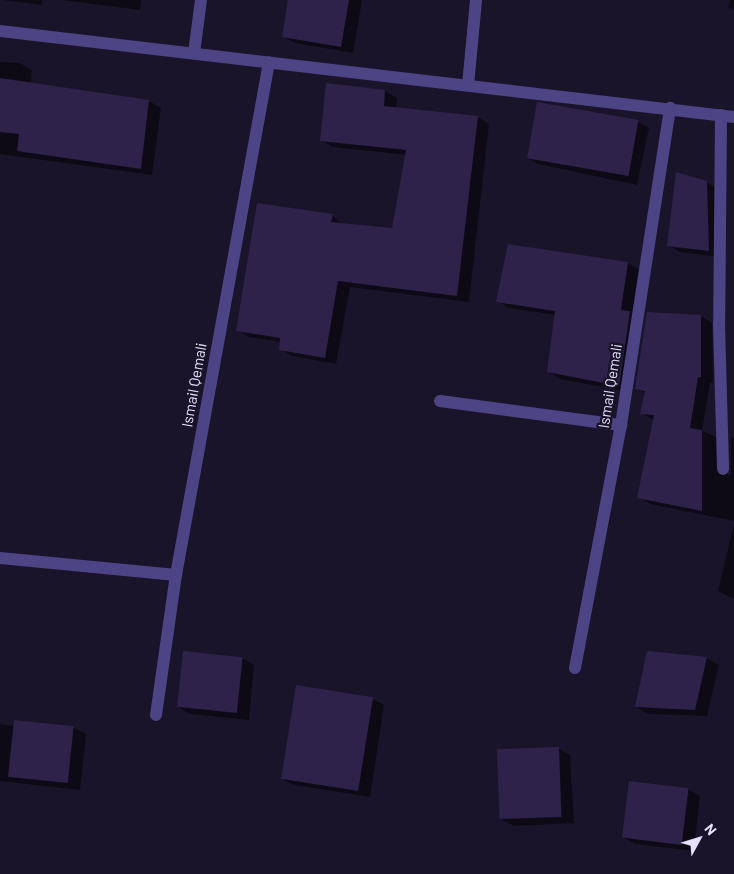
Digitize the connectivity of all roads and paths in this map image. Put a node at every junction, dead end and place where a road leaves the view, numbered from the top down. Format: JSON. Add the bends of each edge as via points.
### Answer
{"nodes":[{"id":1,"x":201,"y":0,"type":"edge"},
{"id":2,"x":476,"y":0,"type":"edge"},
{"id":3,"x":0,"y":31,"type":"edge"},
{"id":4,"x":194,"y":53,"type":"junction"},
{"id":5,"x":269,"y":62,"type":"junction"},
{"id":6,"x":468,"y":85,"type":"junction"},
{"id":7,"x":670,"y":108,"type":"junction"},
{"id":8,"x":721,"y":115,"type":"junction"},
{"id":9,"x":734,"y":117,"type":"edge"},
{"id":10,"x":440,"y":401,"type":"dead end"},
{"id":11,"x":621,"y":425,"type":"junction"},
{"id":12,"x":724,"y":469,"type":"dead end"},
{"id":13,"x":0,"y":558,"type":"edge"},
{"id":14,"x":176,"y":575,"type":"junction"},
{"id":15,"x":575,"y":668,"type":"dead end"},
{"id":16,"x":156,"y":715,"type":"dead end"}],
"edges":[{"from":1,"to":4,"type":"street"},
{"from":2,"to":6,"type":"street"},
{"from":3,"to":4,"type":"street"},
{"from":4,"to":5,"type":"street"},
{"from":5,"to":6,"type":"street"},
{"from":5,"to":14,"type":"street","name":"Ismail Qemali"},
{"from":6,"to":7,"type":"street"},
{"from":7,"to":8,"type":"street"},
{"from":7,"to":11,"type":"street","name":"Ismail Qemali"},
{"from":8,"to":9,"type":"street"},
{"from":8,"to":12,"type":"street","via":[[719,324]]},
{"from":10,"to":11,"type":"street"},
{"from":11,"to":15,"type":"street","name":"Ismail Qemali"},
{"from":13,"to":14,"type":"street"},
{"from":14,"to":16,"type":"street","name":"Ismail Qemali"}]}
